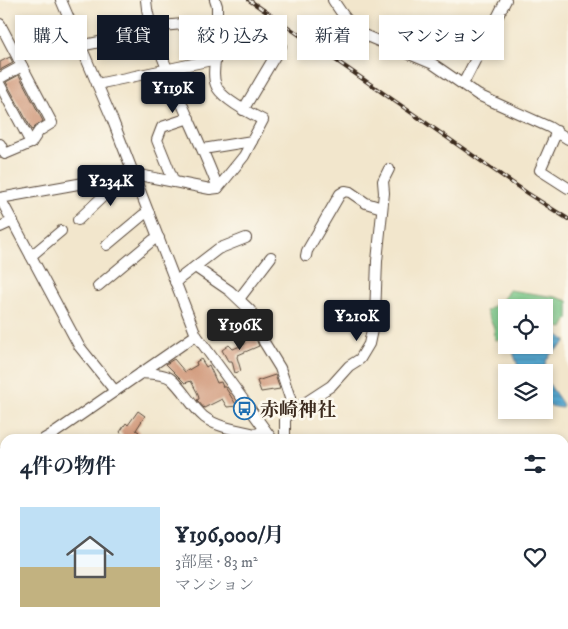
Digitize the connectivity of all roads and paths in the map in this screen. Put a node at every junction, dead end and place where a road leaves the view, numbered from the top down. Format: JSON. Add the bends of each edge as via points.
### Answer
{"nodes":[{"id":1,"x":60,"y":0,"type":"edge"},
{"id":2,"x":146,"y":0,"type":"edge"},
{"id":3,"x":215,"y":0,"type":"edge"},
{"id":4,"x":333,"y":0,"type":"edge"},
{"id":5,"x":506,"y":0,"type":"edge"},
{"id":6,"x":67,"y":15,"type":"edge"},
{"id":7,"x":147,"y":15,"type":"edge"},
{"id":8,"x":0,"y":24,"type":"edge"},
{"id":9,"x":169,"y":25,"type":"edge"},
{"id":10,"x":86,"y":60,"type":"edge"},
{"id":11,"x":164,"y":60,"type":"edge"},
{"id":12,"x":273,"y":60,"type":"edge"},
{"id":13,"x":22,"y":66,"type":"junction"},
{"id":14,"x":167,"y":69,"type":"junction"},
{"id":15,"x":0,"y":78,"type":"edge"},
{"id":16,"x":0,"y":84,"type":"edge"},
{"id":17,"x":97,"y":84,"type":"junction"},
{"id":18,"x":463,"y":84,"type":"junction"},
{"id":19,"x":243,"y":110,"type":"junction"},
{"id":20,"x":189,"y":118,"type":"junction"},
{"id":21,"x":557,"y":131,"type":"junction"},
{"id":22,"x":568,"y":139,"type":"edge"},
{"id":23,"x":252,"y":141,"type":"junction"},
{"id":24,"x":31,"y":143,"type":"junction"},
{"id":25,"x":0,"y":144,"type":"edge"},
{"id":26,"x":203,"y":149,"type":"junction"},
{"id":27,"x":389,"y":170,"type":"dead end"},
{"id":28,"x":136,"y":178,"type":"junction"},
{"id":29,"x":174,"y":182,"type":"junction"},
{"id":30,"x":218,"y":188,"type":"junction"},
{"id":31,"x":568,"y":188,"type":"edge"},
{"id":32,"x":0,"y":198,"type":"edge"},
{"id":33,"x":382,"y":208,"type":"junction"},
{"id":34,"x":149,"y":213,"type":"junction"},
{"id":35,"x":78,"y":220,"type":"dead end"},
{"id":36,"x":13,"y":221,"type":"junction"},
{"id":37,"x":0,"y":227,"type":"edge"},
{"id":38,"x":62,"y":231,"type":"dead end"},
{"id":39,"x":159,"y":238,"type":"junction"},
{"id":40,"x":246,"y":238,"type":"dead end"},
{"id":41,"x":107,"y":245,"type":"dead end"},
{"id":42,"x":31,"y":256,"type":"junction"},
{"id":43,"x":306,"y":256,"type":"dead end"},
{"id":44,"x":271,"y":257,"type":"dead end"},
{"id":45,"x":195,"y":266,"type":"junction"},
{"id":46,"x":175,"y":282,"type":"junction"},
{"id":47,"x":98,"y":286,"type":"dead end"},
{"id":48,"x":239,"y":299,"type":"junction"},
{"id":49,"x":196,"y":335,"type":"junction"},
{"id":50,"x":141,"y":373,"type":"junction"},
{"id":51,"x":116,"y":391,"type":"junction"},
{"id":52,"x":291,"y":412,"type":"junction"},
{"id":53,"x":265,"y":430,"type":"junction"},
{"id":54,"x":52,"y":434,"type":"edge"},
{"id":55,"x":268,"y":434,"type":"edge"},
{"id":56,"x":285,"y":434,"type":"edge"}],
"edges":[{"from":1,"to":6,"type":"street"},
{"from":2,"to":7,"type":"street"},
{"from":3,"to":9,"type":"street","via":[[218,6],[214,20]]},
{"from":4,"to":18,"type":"street","via":[[346,20],[364,36],[433,64]]},
{"from":5,"to":18,"type":"street"},
{"from":8,"to":13,"type":"street"},
{"from":10,"to":17,"type":"street"},
{"from":11,"to":14,"type":"street"},
{"from":12,"to":19,"type":"street"},
{"from":13,"to":15,"type":"street"},
{"from":13,"to":24,"type":"street","via":[[52,123],[39,131]]},
{"from":14,"to":17,"type":"street"},
{"from":14,"to":19,"type":"street","via":[[212,60],[215,62],[216,87]]},
{"from":14,"to":20,"type":"street"},
{"from":16,"to":24,"type":"street"},
{"from":17,"to":28,"type":"street"},
{"from":18,"to":21,"type":"street"},
{"from":19,"to":23,"type":"street","via":[[263,120]]},
{"from":20,"to":26,"type":"street"},
{"from":20,"to":29,"type":"street","via":[[162,127],[157,140]]},
{"from":21,"to":22,"type":"street"},
{"from":21,"to":31,"type":"street","via":[[540,170]]},
{"from":23,"to":26,"type":"street"},
{"from":23,"to":30,"type":"street"},
{"from":24,"to":25,"type":"street","via":[[5,154]]},
{"from":26,"to":30,"type":"street"},
{"from":27,"to":33,"type":"street","via":[[383,181]]},
{"from":28,"to":29,"type":"street"},
{"from":28,"to":32,"type":"street"},
{"from":28,"to":34,"type":"street"},
{"from":28,"to":35,"type":"street","via":[[115,185]]},
{"from":29,"to":30,"type":"street"},
{"from":32,"to":36,"type":"street"},
{"from":33,"to":43,"type":"street","via":[[366,203],[350,192],[340,194]]},
{"from":33,"to":52,"type":"street","via":[[374,292],[375,316],[369,344],[360,359],[331,386]]},
{"from":34,"to":39,"type":"street"},
{"from":34,"to":41,"type":"street"},
{"from":36,"to":37,"type":"street"},
{"from":36,"to":42,"type":"street"},
{"from":38,"to":42,"type":"street"},
{"from":39,"to":46,"type":"street"},
{"from":39,"to":47,"type":"street"},
{"from":40,"to":45,"type":"street","via":[[218,249]]},
{"from":42,"to":51,"type":"street","via":[[79,346]]},
{"from":44,"to":48,"type":"street"},
{"from":45,"to":46,"type":"street"},
{"from":45,"to":48,"type":"street"},
{"from":46,"to":49,"type":"street"},
{"from":48,"to":52,"type":"street","via":[[250,310],[280,368]]},
{"from":49,"to":50,"type":"street"},
{"from":49,"to":53,"type":"street"},
{"from":50,"to":51,"type":"street"},
{"from":50,"to":53,"type":"street","via":[[171,378],[196,408],[217,424],[256,434]]},
{"from":51,"to":54,"type":"street"},
{"from":52,"to":56,"type":"street","via":[[285,419]]},
{"from":53,"to":55,"type":"street"}]}
